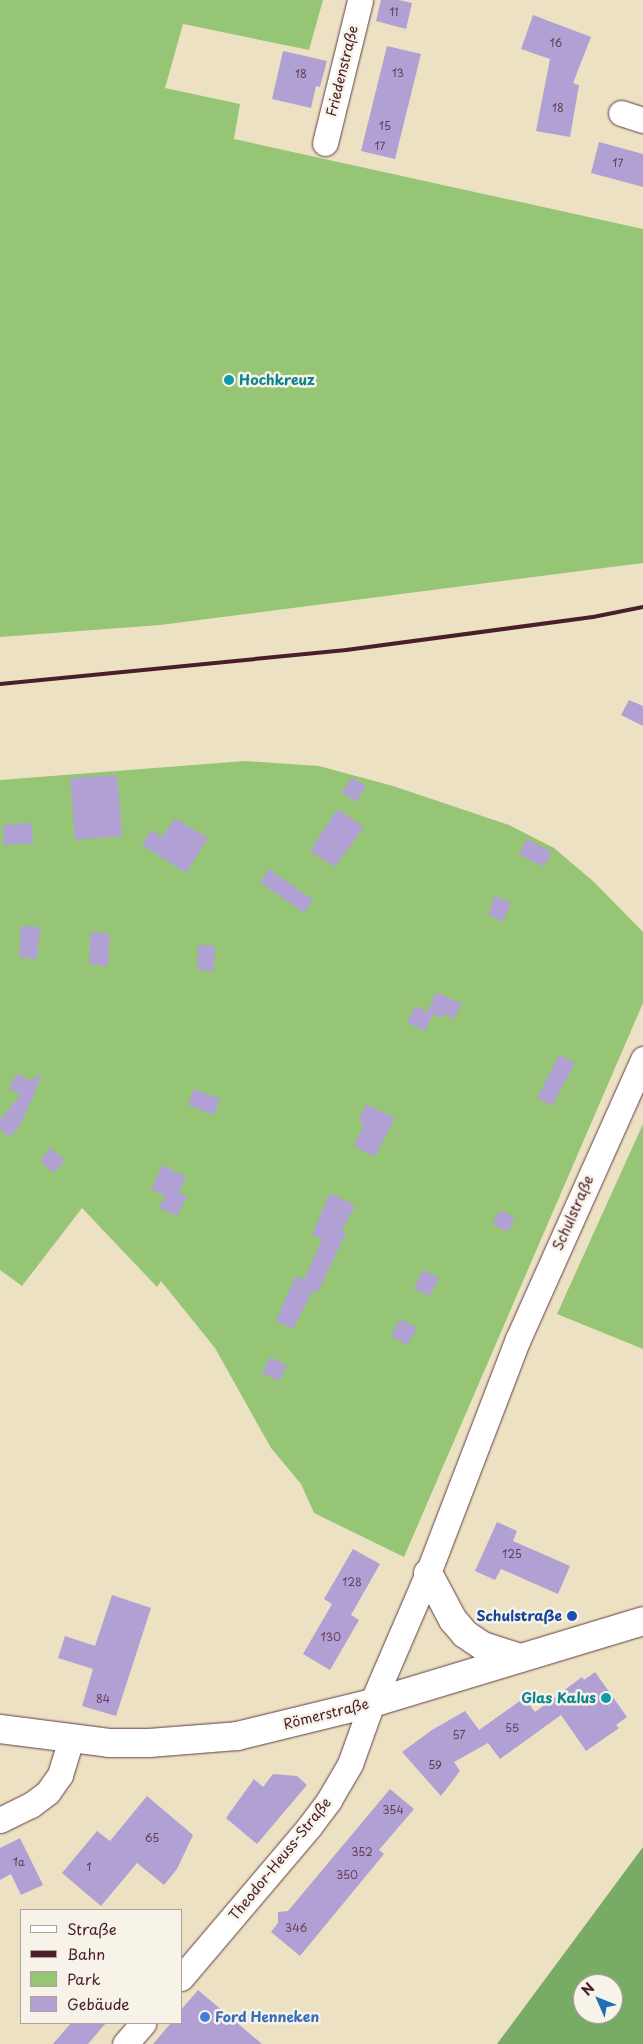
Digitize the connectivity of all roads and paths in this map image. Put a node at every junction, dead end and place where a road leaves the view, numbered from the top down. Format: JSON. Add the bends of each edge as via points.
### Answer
{"nodes":[{"id":1,"x":360,"y":0,"type":"edge"},
{"id":2,"x":325,"y":143,"type":"dead end"},
{"id":3,"x":643,"y":1059,"type":"edge"},
{"id":4,"x":428,"y":1573,"type":"junction"},
{"id":5,"x":643,"y":1621,"type":"edge"},
{"id":6,"x":520,"y":1658,"type":"junction"},
{"id":7,"x":372,"y":1703,"type":"junction"},
{"id":8,"x":0,"y":1729,"type":"edge"},
{"id":9,"x":71,"y":1739,"type":"junction"},
{"id":10,"x":0,"y":1820,"type":"edge"},
{"id":11,"x":182,"y":1977,"type":"edge"},
{"id":12,"x":142,"y":2024,"type":"edge"},
{"id":13,"x":125,"y":2044,"type":"edge"}],
"edges":[{"from":1,"to":2,"type":"street","name":"Friedenstraße"},
{"from":3,"to":4,"type":"street","name":"Schulstraße","via":[[518,1339]]},
{"from":4,"to":6,"type":"street","via":[[448,1613],[465,1634],[484,1646]]},
{"from":4,"to":7,"type":"street","name":"Schulstraße"},
{"from":5,"to":6,"type":"street","name":"Römerstraße"},
{"from":6,"to":7,"type":"street","name":"Römerstraße"},
{"from":7,"to":9,"type":"street","name":"Römerstraße","via":[[237,1736],[142,1743]]},
{"from":7,"to":11,"type":"street","name":"Theodor-Heuss-Straße","via":[[350,1764],[330,1800]]},
{"from":8,"to":9,"type":"street","name":"Römerstraße"},
{"from":9,"to":10,"type":"street","via":[[60,1775],[48,1792],[31,1805]]},
{"from":12,"to":13,"type":"street"}]}
